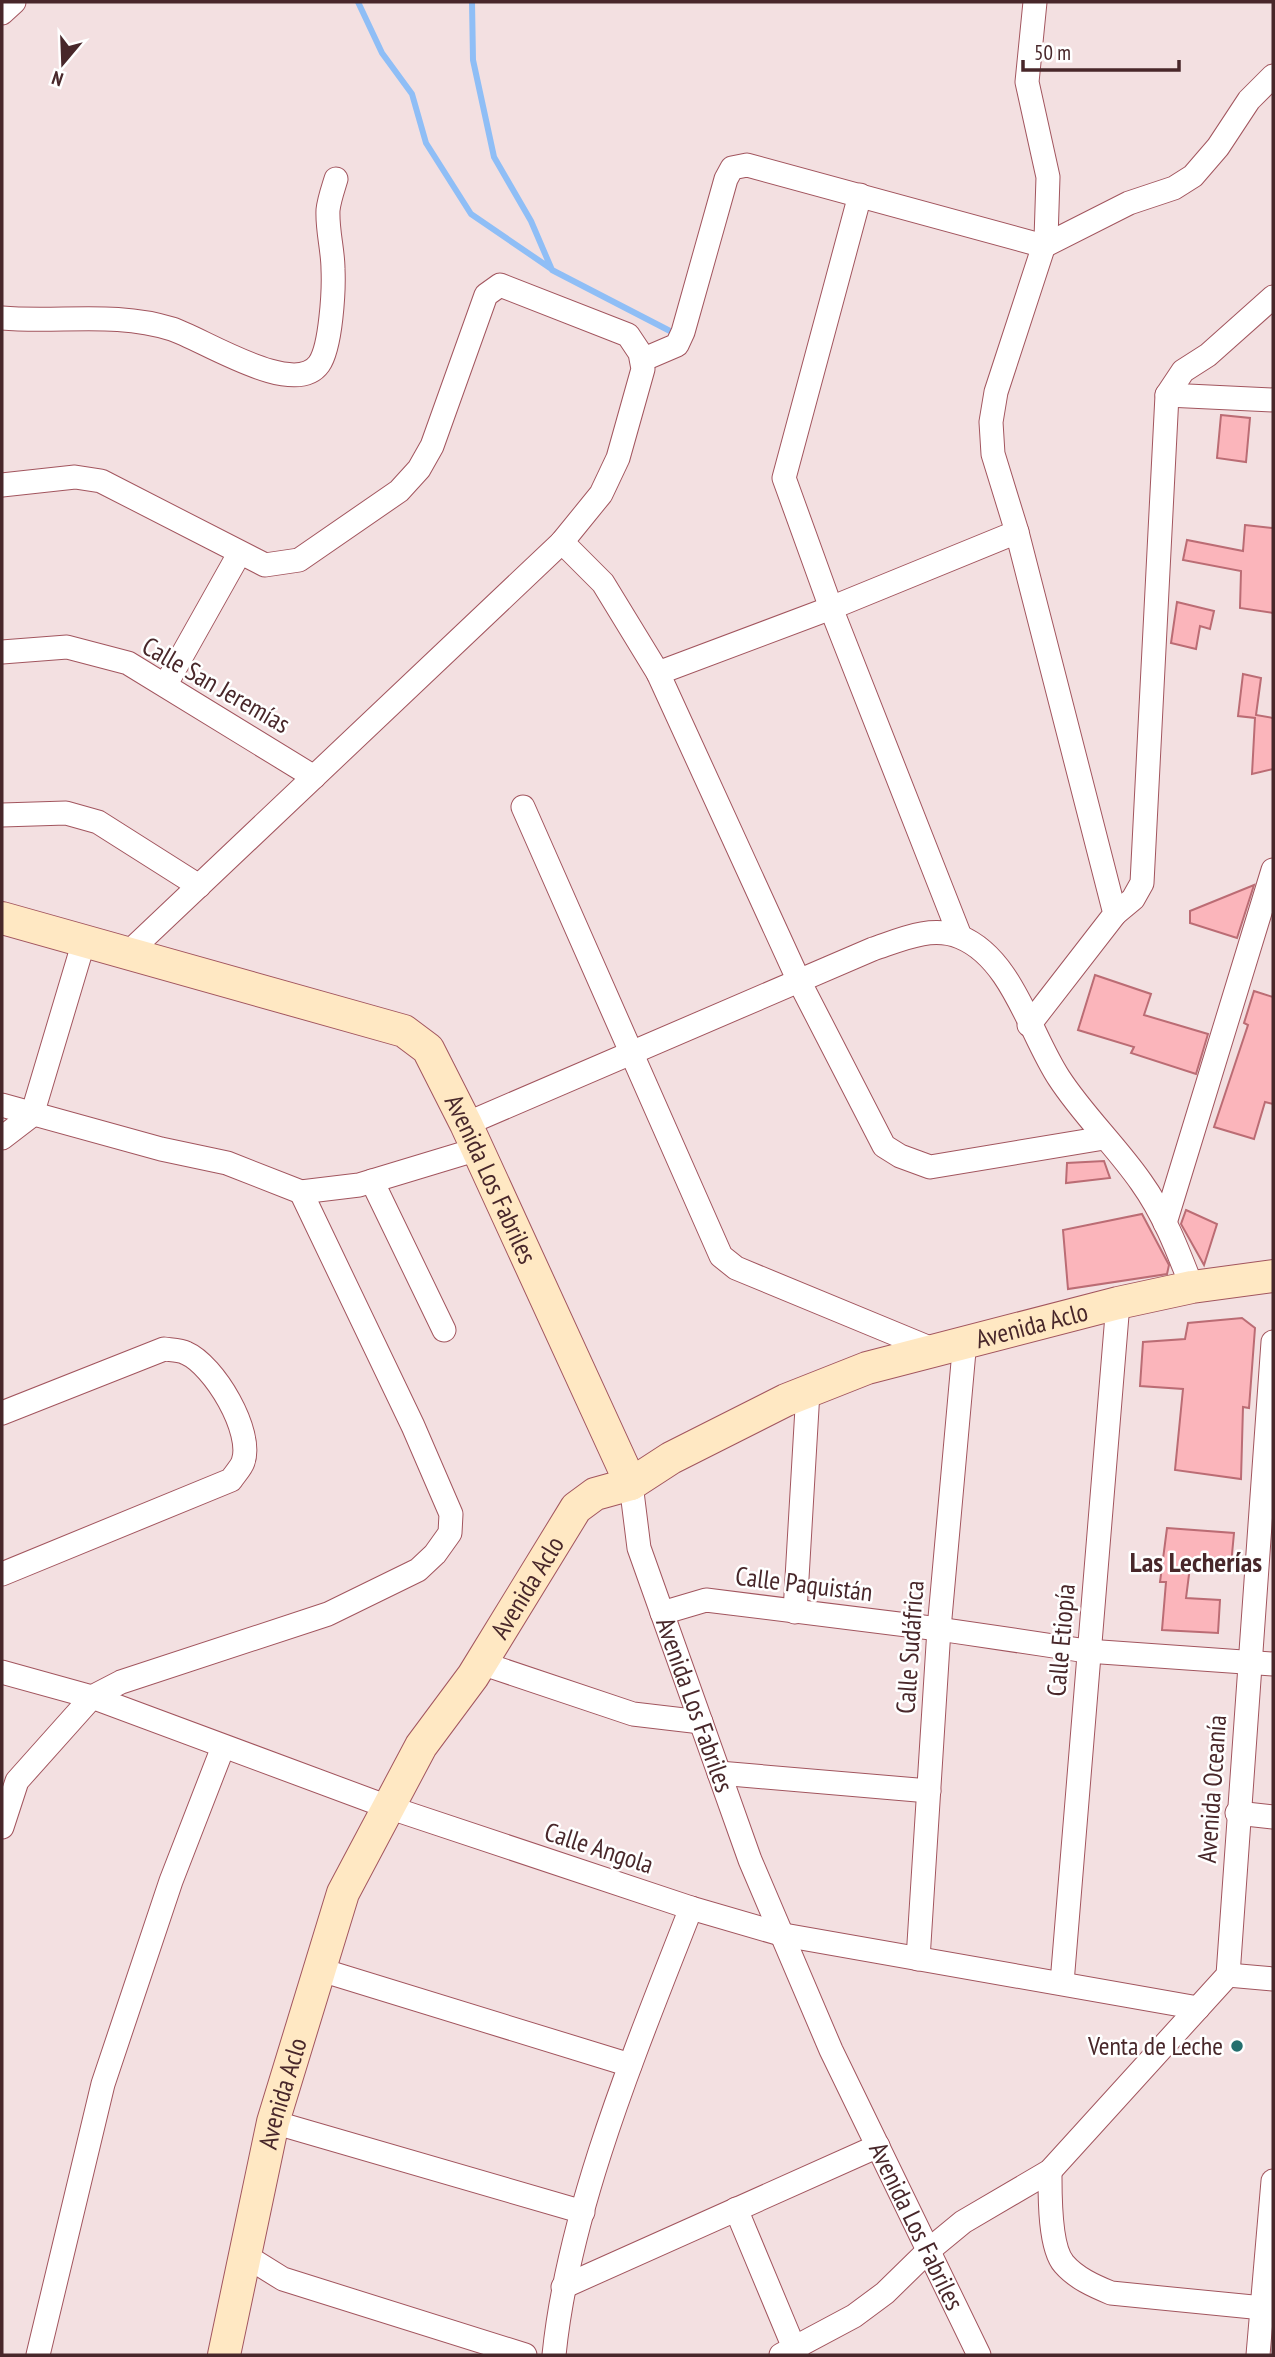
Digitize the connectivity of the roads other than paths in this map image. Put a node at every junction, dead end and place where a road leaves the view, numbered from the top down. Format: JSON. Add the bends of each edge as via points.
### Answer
{"nodes":[{"id":1,"x":14,"y":2,"type":"edge"},
{"id":2,"x":1035,"y":2,"type":"edge"},
{"id":3,"x":2,"y":13,"type":"edge"},
{"id":4,"x":1273,"y":76,"type":"edge"},
{"id":5,"x":336,"y":179,"type":"dead end"},
{"id":6,"x":860,"y":195,"type":"junction"},
{"id":7,"x":1044,"y":246,"type":"junction"},
{"id":8,"x":1273,"y":297,"type":"edge"},
{"id":9,"x":2,"y":318,"type":"edge"},
{"id":10,"x":642,"y":360,"type":"junction"},
{"id":11,"x":1167,"y":395,"type":"junction"},
{"id":12,"x":1273,"y":400,"type":"edge"},
{"id":13,"x":2,"y":485,"type":"edge"},
{"id":14,"x":1017,"y":531,"type":"junction"},
{"id":15,"x":562,"y":542,"type":"junction"},
{"id":16,"x":239,"y":554,"type":"junction"},
{"id":17,"x":831,"y":608,"type":"junction"},
{"id":18,"x":2,"y":652,"type":"edge"},
{"id":19,"x":658,"y":673,"type":"junction"},
{"id":20,"x":166,"y":684,"type":"junction"},
{"id":21,"x":314,"y":777,"type":"junction"},
{"id":22,"x":523,"y":807,"type":"dead end"},
{"id":23,"x":2,"y":815,"type":"edge"},
{"id":24,"x":1273,"y":870,"type":"edge"},
{"id":25,"x":199,"y":886,"type":"junction"},
{"id":26,"x":946,"y":901,"type":"junction"},
{"id":27,"x":1115,"y":914,"type":"junction"},
{"id":28,"x":2,"y":918,"type":"edge"},
{"id":29,"x":923,"y":932,"type":"junction"},
{"id":30,"x":960,"y":936,"type":"junction"},
{"id":31,"x":84,"y":941,"type":"junction"},
{"id":32,"x":128,"y":953,"type":"junction"},
{"id":33,"x":798,"y":979,"type":"junction"},
{"id":34,"x":1029,"y":1025,"type":"junction"},
{"id":35,"x":631,"y":1052,"type":"junction"},
{"id":36,"x":2,"y":1105,"type":"edge"},
{"id":37,"x":32,"y":1115,"type":"junction"},
{"id":38,"x":472,"y":1136,"type":"junction"},
{"id":39,"x":2,"y":1138,"type":"edge"},
{"id":40,"x":1104,"y":1138,"type":"junction"},
{"id":41,"x":372,"y":1181,"type":"junction"},
{"id":42,"x":301,"y":1192,"type":"junction"},
{"id":43,"x":1165,"y":1223,"type":"junction"},
{"id":44,"x":1273,"y":1276,"type":"edge"},
{"id":45,"x":1192,"y":1287,"type":"junction"},
{"id":46,"x":1118,"y":1303,"type":"junction"},
{"id":47,"x":444,"y":1330,"type":"dead end"},
{"id":48,"x":965,"y":1340,"type":"junction"},
{"id":49,"x":1273,"y":1342,"type":"edge"},
{"id":50,"x":932,"y":1349,"type":"junction"},
{"id":51,"x":808,"y":1391,"type":"junction"},
{"id":52,"x":2,"y":1413,"type":"edge"},
{"id":53,"x":631,"y":1484,"type":"junction"},
{"id":54,"x":1267,"y":1501,"type":"edge"},
{"id":55,"x":2,"y":1574,"type":"edge"},
{"id":56,"x":796,"y":1612,"type":"junction"},
{"id":57,"x":662,"y":1613,"type":"junction"},
{"id":58,"x":939,"y":1629,"type":"junction"},
{"id":59,"x":1087,"y":1651,"type":"junction"},
{"id":60,"x":1250,"y":1662,"type":"junction"},
{"id":61,"x":481,"y":1663,"type":"junction"},
{"id":62,"x":1273,"y":1664,"type":"edge"},
{"id":63,"x":2,"y":1672,"type":"edge"},
{"id":64,"x":92,"y":1697,"type":"junction"},
{"id":65,"x":701,"y":1723,"type":"junction"},
{"id":66,"x":223,"y":1748,"type":"junction"},
{"id":67,"x":719,"y":1773,"type":"junction"},
{"id":68,"x":929,"y":1791,"type":"junction"},
{"id":69,"x":388,"y":1807,"type":"junction"},
{"id":70,"x":1237,"y":1813,"type":"junction"},
{"id":71,"x":1273,"y":1817,"type":"edge"},
{"id":72,"x":2,"y":1827,"type":"edge"},
{"id":73,"x":691,"y":1908,"type":"junction"},
{"id":74,"x":784,"y":1935,"type":"junction"},
{"id":75,"x":918,"y":1959,"type":"junction"},
{"id":76,"x":318,"y":1969,"type":"junction"},
{"id":77,"x":1228,"y":1975,"type":"junction"},
{"id":78,"x":1273,"y":1979,"type":"edge"},
{"id":79,"x":1062,"y":1983,"type":"junction"},
{"id":80,"x":1198,"y":2008,"type":"junction"},
{"id":81,"x":630,"y":2065,"type":"junction"},
{"id":82,"x":273,"y":2122,"type":"junction"},
{"id":83,"x":878,"y":2146,"type":"junction"},
{"id":84,"x":1050,"y":2171,"type":"junction"},
{"id":85,"x":1273,"y":2181,"type":"edge"},
{"id":86,"x":736,"y":2209,"type":"junction"},
{"id":87,"x":583,"y":2212,"type":"junction"},
{"id":88,"x":929,"y":2250,"type":"junction"},
{"id":89,"x":246,"y":2256,"type":"junction"},
{"id":90,"x":563,"y":2287,"type":"junction"},
{"id":91,"x":1267,"y":2308,"type":"edge"},
{"id":92,"x":790,"y":2353,"type":"edge"},
{"id":93,"x":38,"y":2355,"type":"edge"},
{"id":94,"x":224,"y":2355,"type":"edge"},
{"id":95,"x":525,"y":2355,"type":"edge"},
{"id":96,"x":554,"y":2355,"type":"edge"},
{"id":97,"x":979,"y":2355,"type":"edge"},
{"id":98,"x":1258,"y":2355,"type":"edge"}],
"edges":[{"from":1,"to":3,"type":"street"},
{"from":2,"to":7,"type":"street","via":[[1027,82],[1048,177]]},
{"from":4,"to":7,"type":"street","via":[[1249,100],[1193,176]]},
{"from":5,"to":9,"type":"street","via":[[328,209],[334,270],[327,336],[319,363],[307,373],[293,376],[260,369],[171,329],[125,320]]},
{"from":6,"to":7,"type":"street"},
{"from":6,"to":10,"type":"street","via":[[747,164],[733,168],[726,179],[684,332],[677,345]]},
{"from":6,"to":17,"type":"street","via":[[784,478]]},
{"from":7,"to":14,"type":"street","via":[[996,392],[991,422],[993,453]]},
{"from":8,"to":11,"type":"street","via":[[1208,355],[1183,371]]},
{"from":10,"to":15,"type":"street","via":[[618,458],[601,494]]},
{"from":10,"to":16,"type":"street","via":[[628,335],[500,285],[486,295],[432,446],[399,491],[299,560],[265,565]]},
{"from":11,"to":12,"type":"street"},
{"from":11,"to":27,"type":"street","via":[[1142,883]]},
{"from":13,"to":16,"type":"street","via":[[75,477],[101,481]]},
{"from":14,"to":17,"type":"street"},
{"from":14,"to":27,"type":"street"},
{"from":15,"to":19,"type":"street","via":[[603,583]]},
{"from":15,"to":21,"type":"street"},
{"from":16,"to":20,"type":"street"},
{"from":17,"to":19,"type":"street"},
{"from":17,"to":26,"type":"street"},
{"from":18,"to":20,"type":"street","name":"Calle San Jeremías","via":[[67,647],[128,663]]},
{"from":19,"to":33,"type":"street"},
{"from":20,"to":21,"type":"street","name":"Calle San Jeremías"},
{"from":21,"to":25,"type":"street"},
{"from":22,"to":35,"type":"street"},
{"from":23,"to":25,"type":"street","via":[[66,813],[98,822]]},
{"from":24,"to":43,"type":"street"},
{"from":25,"to":32,"type":"street"},
{"from":26,"to":29,"type":"street","via":[[934,926]]},
{"from":26,"to":30,"type":"street"},
{"from":27,"to":34,"type":"street"},
{"from":28,"to":31,"type":"street"},
{"from":29,"to":30,"type":"street"},
{"from":29,"to":33,"type":"street"},
{"from":30,"to":34,"type":"street","via":[[985,954],[1013,987]]},
{"from":31,"to":32,"type":"street"},
{"from":31,"to":37,"type":"street"},
{"from":32,"to":38,"type":"street","name":"Avenida Los Fabriles","via":[[404,1031],[428,1049]]},
{"from":33,"to":35,"type":"street"},
{"from":33,"to":40,"type":"street","via":[[884,1146],[900,1156],[930,1167]]},
{"from":34,"to":40,"type":"street","via":[[1058,1077]]},
{"from":35,"to":38,"type":"street"},
{"from":35,"to":50,"type":"street","via":[[721,1256],[736,1268]]},
{"from":36,"to":37,"type":"street"},
{"from":37,"to":39,"type":"street"},
{"from":37,"to":42,"type":"street","via":[[227,1163]]},
{"from":38,"to":41,"type":"street"},
{"from":38,"to":53,"type":"street","name":"Avenida Los Fabriles"},
{"from":40,"to":43,"type":"street","via":[[1142,1182]]},
{"from":41,"to":42,"type":"street"},
{"from":41,"to":47,"type":"street"},
{"from":42,"to":64,"type":"street","via":[[419,1438],[451,1514],[450,1533],[418,1570],[328,1614],[121,1682]]},
{"from":43,"to":45,"type":"street"},
{"from":44,"to":45,"type":"street","name":"Avenida Aclo"},
{"from":45,"to":46,"type":"street","name":"Avenida Aclo"},
{"from":46,"to":48,"type":"street","name":"Avenida Aclo"},
{"from":46,"to":59,"type":"street","name":"Calle Etiopía"},
{"from":48,"to":50,"type":"street","name":"Avenida Aclo"},
{"from":48,"to":58,"type":"street","name":"Calle Sudáfrica"},
{"from":49,"to":54,"type":"street","name":"Avenida Oceanía"},
{"from":50,"to":51,"type":"street","name":"Avenida Aclo"},
{"from":51,"to":53,"type":"street","name":"Avenida Aclo","via":[[671,1458]]},
{"from":51,"to":56,"type":"street"},
{"from":52,"to":55,"type":"street","via":[[164,1349],[186,1353],[212,1373],[231,1404],[244,1440],[243,1462],[230,1480]]},
{"from":53,"to":57,"type":"street","name":"Avenida Los Fabriles","via":[[639,1548]]},
{"from":53,"to":61,"type":"street","name":"Avenida Aclo","via":[[595,1494],[576,1508]]},
{"from":54,"to":60,"type":"street","name":"Avenida Oceanía"},
{"from":56,"to":57,"type":"street","name":"Calle Paquistán","via":[[706,1601]]},
{"from":56,"to":58,"type":"street","name":"Calle Paquistán"},
{"from":57,"to":65,"type":"street","name":"Avenida Los Fabriles"},
{"from":58,"to":59,"type":"street","name":"Calle Paquistán"},
{"from":58,"to":68,"type":"street","name":"Calle Sudáfrica"},
{"from":59,"to":60,"type":"street","name":"Calle Paquistán"},
{"from":59,"to":79,"type":"street","name":"Calle Etiopía"},
{"from":60,"to":62,"type":"street","name":"Calle Paquistán"},
{"from":60,"to":70,"type":"street","name":"Avenida Oceanía"},
{"from":61,"to":65,"type":"street","via":[[633,1714]]},
{"from":61,"to":69,"type":"street","name":"Avenida Aclo","via":[[421,1746]]},
{"from":63,"to":64,"type":"street","name":"Calle Angola"},
{"from":64,"to":66,"type":"street","name":"Calle Angola"},
{"from":64,"to":72,"type":"street","via":[[17,1781]]},
{"from":65,"to":67,"type":"street","name":"Avenida Los Fabriles"},
{"from":66,"to":69,"type":"street","name":"Calle Angola"},
{"from":66,"to":93,"type":"street","via":[[171,1881],[103,2084]]},
{"from":67,"to":68,"type":"street"},
{"from":67,"to":74,"type":"street","name":"Avenida Los Fabriles"},
{"from":68,"to":75,"type":"street","name":"Calle Sudáfrica"},
{"from":69,"to":73,"type":"street","name":"Calle Angola"},
{"from":69,"to":76,"type":"street","name":"Avenida Aclo","via":[[344,1893]]},
{"from":70,"to":71,"type":"street"},
{"from":70,"to":77,"type":"street","name":"Avenida Oceanía"},
{"from":73,"to":74,"type":"street","name":"Calle Angola"},
{"from":73,"to":81,"type":"street"},
{"from":74,"to":75,"type":"street","name":"Calle Angola"},
{"from":74,"to":83,"type":"street","name":"Avenida Los Fabriles","via":[[831,2050]]},
{"from":75,"to":79,"type":"street","name":"Calle Angola"},
{"from":76,"to":81,"type":"street"},
{"from":76,"to":82,"type":"street","name":"Avenida Aclo"},
{"from":77,"to":78,"type":"street"},
{"from":77,"to":80,"type":"street"},
{"from":79,"to":80,"type":"street","name":"Calle Angola"},
{"from":80,"to":84,"type":"street"},
{"from":81,"to":87,"type":"street"},
{"from":82,"to":87,"type":"street"},
{"from":82,"to":89,"type":"street","name":"Avenida Aclo"},
{"from":83,"to":86,"type":"street"},
{"from":83,"to":88,"type":"street","name":"Avenida Los Fabriles"},
{"from":84,"to":88,"type":"street","via":[[963,2222]]},
{"from":84,"to":91,"type":"street","via":[[1049,2215],[1062,2262],[1086,2282],[1111,2293]]},
{"from":85,"to":91,"type":"street"},
{"from":86,"to":90,"type":"street"},
{"from":86,"to":92,"type":"street"},
{"from":87,"to":90,"type":"street"},
{"from":88,"to":92,"type":"street","via":[[854,2316]]},
{"from":88,"to":97,"type":"street","name":"Avenida Los Fabriles"},
{"from":89,"to":94,"type":"street","name":"Avenida Aclo"},
{"from":89,"to":95,"type":"street","via":[[283,2279]]},
{"from":90,"to":96,"type":"street"},
{"from":91,"to":98,"type":"street"}]}
